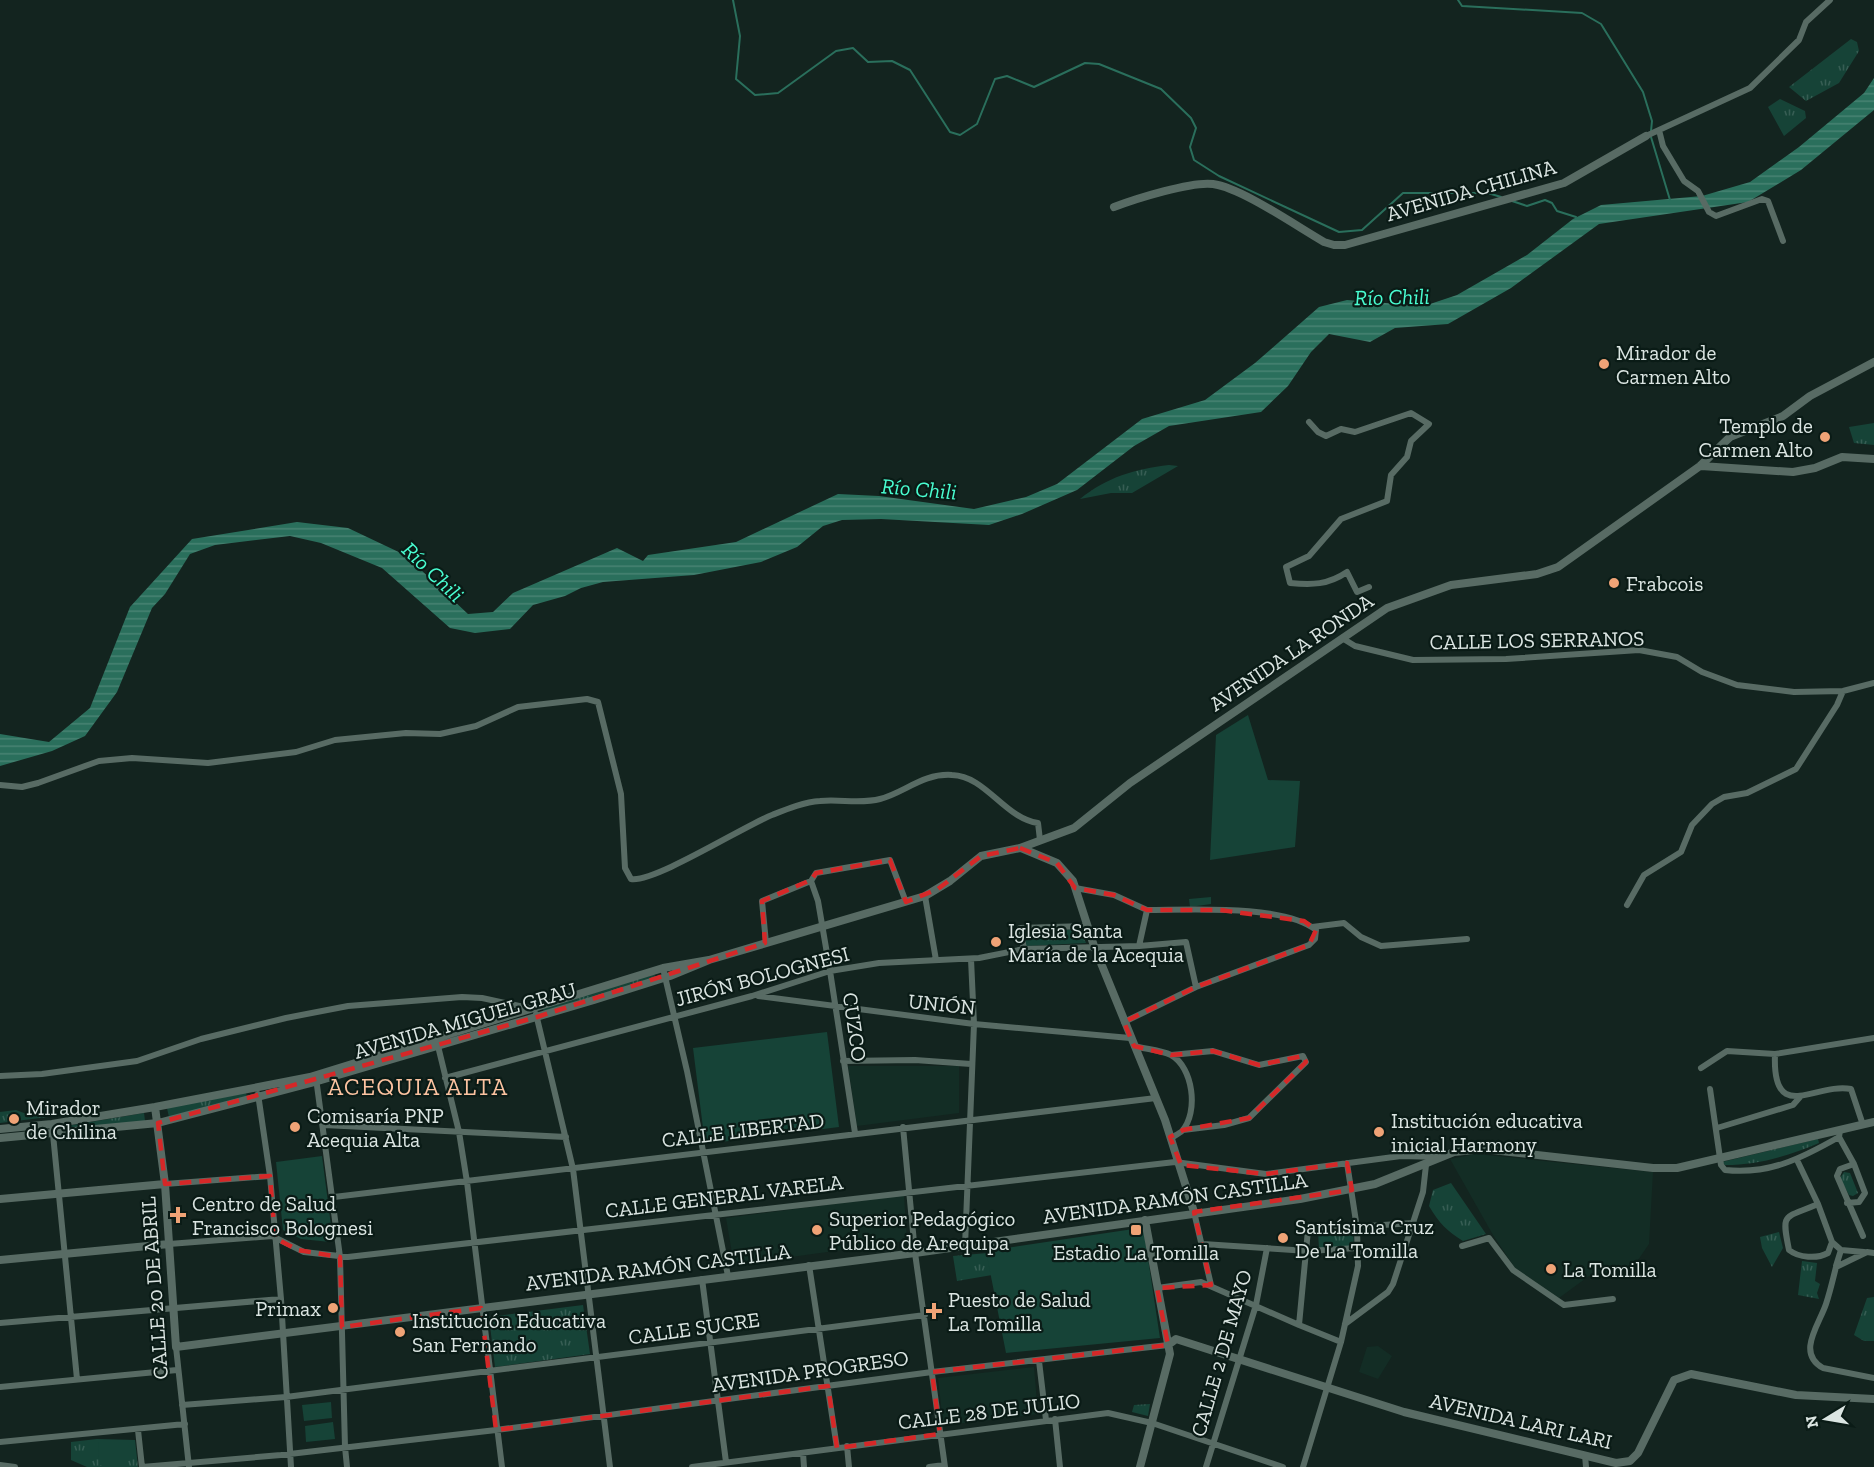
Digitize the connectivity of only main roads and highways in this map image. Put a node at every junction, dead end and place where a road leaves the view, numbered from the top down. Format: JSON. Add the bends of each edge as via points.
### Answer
{"nodes":[{"id":1,"x":1653,"y":132,"type":"road end"},
{"id":2,"x":1114,"y":207,"type":"dead end"},
{"id":3,"x":1874,"y":362,"type":"edge"},
{"id":4,"x":1717,"y":450,"type":"junction"},
{"id":5,"x":1874,"y":459,"type":"edge"},
{"id":6,"x":1700,"y":466,"type":"junction"},
{"id":7,"x":1725,"y":466,"type":"junction"},
{"id":8,"x":1040,"y":840,"type":"junction"},
{"id":9,"x":1020,"y":848,"type":"junction"},
{"id":10,"x":1039,"y":856,"type":"junction"},
{"id":11,"x":709,"y":960,"type":"junction"},
{"id":12,"x":535,"y":1013,"type":"junction"},
{"id":13,"x":258,"y":1092,"type":"junction"},
{"id":14,"x":155,"y":1107,"type":"junction"},
{"id":15,"x":1874,"y":1122,"type":"edge"},
{"id":16,"x":158,"y":1123,"type":"junction"},
{"id":17,"x":0,"y":1129,"type":"edge"},
{"id":18,"x":53,"y":1129,"type":"junction"},
{"id":19,"x":0,"y":1138,"type":"edge"},
{"id":20,"x":165,"y":1184,"type":"junction"},
{"id":21,"x":0,"y":1199,"type":"edge"},
{"id":22,"x":1194,"y":1212,"type":"junction"},
{"id":23,"x":1145,"y":1220,"type":"junction"},
{"id":24,"x":169,"y":1244,"type":"junction"},
{"id":25,"x":0,"y":1260,"type":"edge"},
{"id":26,"x":1168,"y":1345,"type":"junction"},
{"id":27,"x":176,"y":1347,"type":"joint"},
{"id":28,"x":1328,"y":1386,"type":"joint"},
{"id":29,"x":1874,"y":1399,"type":"edge"},
{"id":30,"x":1140,"y":1467,"type":"edge"}],
"edges":[{"from":1,"to":2,"type":"main road","name":"AVENIDA CHILINA","via":[[1564,183],[1345,245],[1324,242],[1216,184],[1194,185]]},
{"from":3,"to":4,"type":"main road","name":"AVENIDA LA RONDA","via":[[1810,396],[1783,416],[1730,437]]},
{"from":4,"to":6,"type":"main road","name":"AVENIDA LA RONDA"},
{"from":4,"to":7,"type":"main road"},
{"from":5,"to":7,"type":"main road","via":[[1842,457],[1793,472]]},
{"from":6,"to":7,"type":"main road"},
{"from":6,"to":8,"type":"main road","name":"AVENIDA LA RONDA","via":[[1550,571],[1451,585],[1387,608],[1130,783],[1074,828]]},
{"from":8,"to":9,"type":"main road","name":"AVENIDA LA RONDA"},
{"from":8,"to":10,"type":"main road"},
{"from":9,"to":10,"type":"main road"},
{"from":9,"to":11,"type":"main road","name":"AVENIDA MIGUEL GRAU","via":[[981,856],[925,896]]},
{"from":10,"to":22,"type":"main road","via":[[1062,868],[1076,888],[1086,926],[1171,1138]]},
{"from":11,"to":12,"type":"main road","name":"AVENIDA MIGUEL GRAU","via":[[665,978]]},
{"from":11,"to":12,"type":"main road","name":"AVENIDA MIGUEL GRAU","via":[[663,968]]},
{"from":12,"to":13,"type":"main road","name":"AVENIDA MIGUEL GRAU"},
{"from":13,"to":14,"type":"main road","name":"AVENIDA MIGUEL GRAU"},
{"from":13,"to":16,"type":"main road","name":"AVENIDA MIGUEL GRAU"},
{"from":14,"to":16,"type":"main road","name":"CALLE 20 DE ABRIL"},
{"from":14,"to":18,"type":"main road","name":"AVENIDA MIGUEL GRAU"},
{"from":15,"to":22,"type":"main road","name":"AVENIDA RAMÓN CASTILLA","via":[[1840,1134],[1691,1166],[1653,1168],[1483,1149],[1454,1152],[1352,1190]]},
{"from":16,"to":18,"type":"main road","name":"AVENIDA MIGUEL GRAU"},
{"from":16,"to":20,"type":"main road","name":"CALLE 20 DE ABRIL"},
{"from":17,"to":18,"type":"main road"},
{"from":18,"to":19,"type":"main road"},
{"from":20,"to":21,"type":"main road"},
{"from":20,"to":24,"type":"main road","name":"CALLE 20 DE ABRIL"},
{"from":22,"to":23,"type":"main road","name":"AVENIDA RAMÓN CASTILLA"},
{"from":23,"to":26,"type":"main road"},
{"from":23,"to":27,"type":"main road","name":"AVENIDA RAMÓN CASTILLA"},
{"from":24,"to":25,"type":"main road"},
{"from":24,"to":27,"type":"main road","name":"CALLE 20 DE ABRIL"},
{"from":26,"to":28,"type":"main road","name":"AVENIDA PROGRESO","via":[[1176,1339]]},
{"from":26,"to":30,"type":"main road","via":[[1169,1357]]},
{"from":28,"to":29,"type":"main road","name":"AVENIDA LARI LARI","via":[[1404,1412],[1616,1463],[1630,1461],[1638,1453],[1674,1380],[1691,1374],[1796,1395]]}]}
